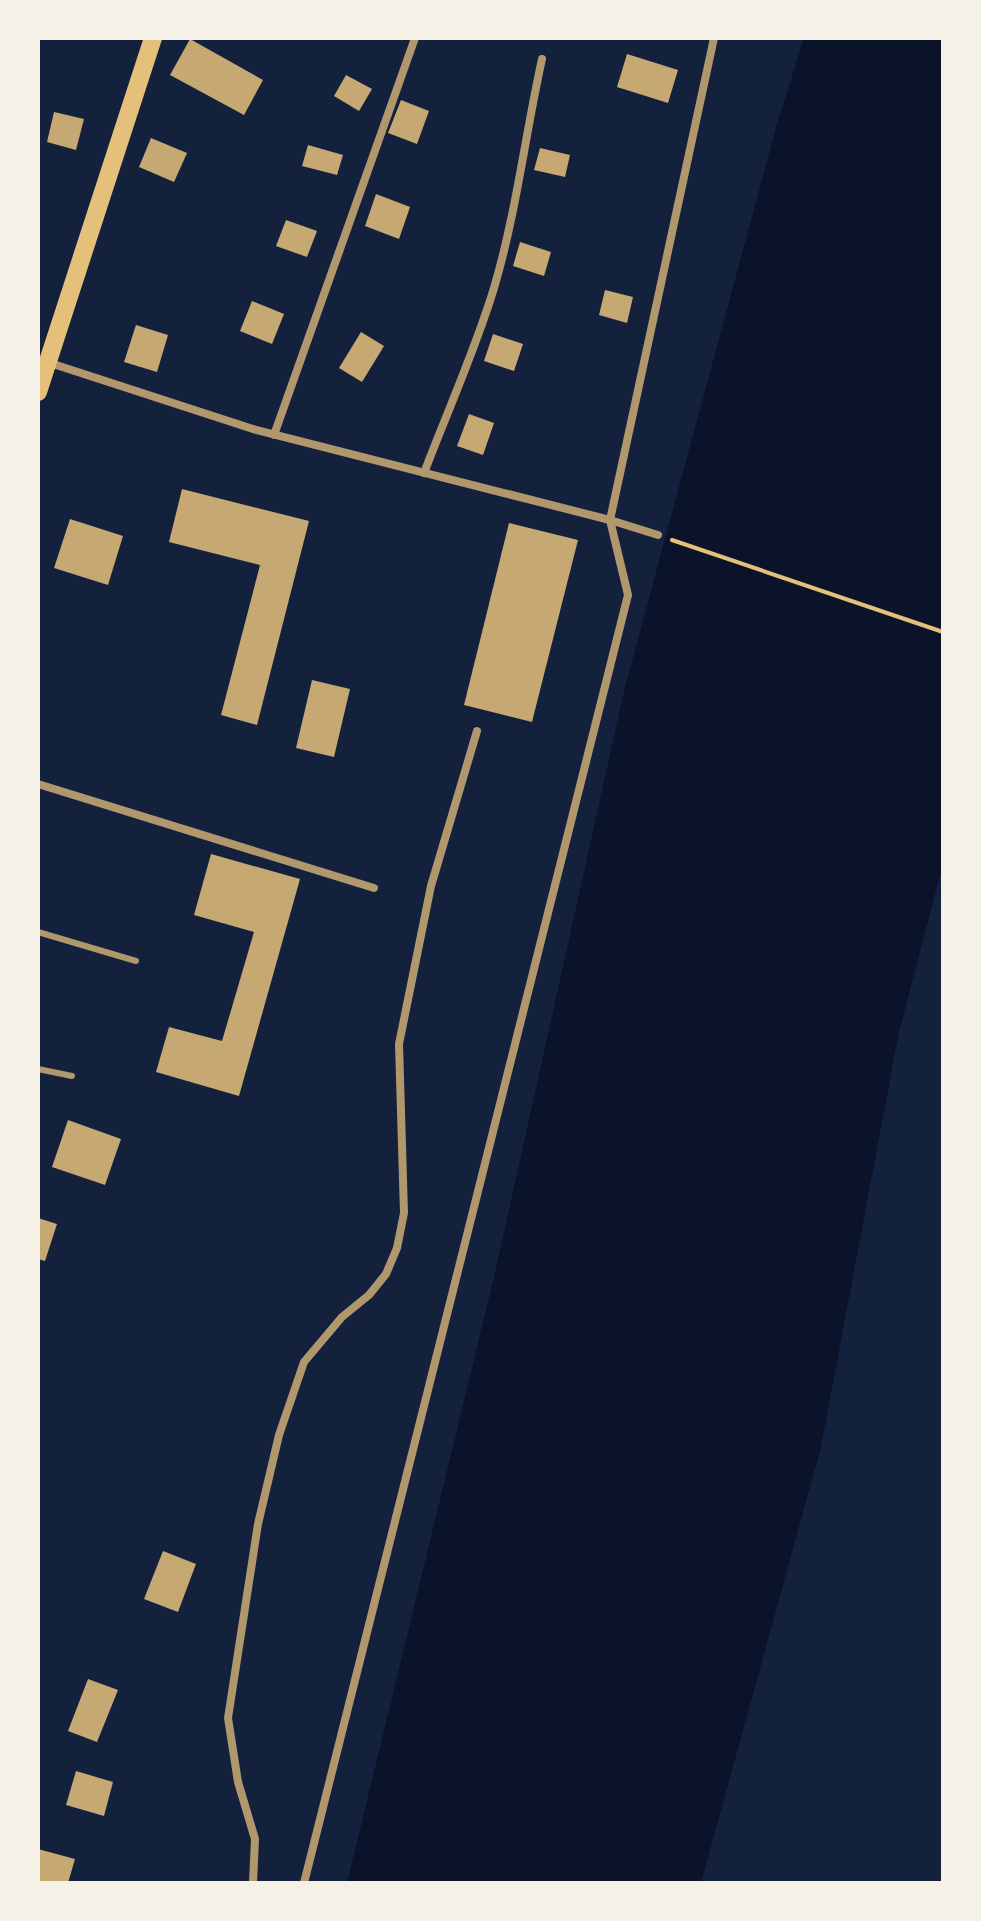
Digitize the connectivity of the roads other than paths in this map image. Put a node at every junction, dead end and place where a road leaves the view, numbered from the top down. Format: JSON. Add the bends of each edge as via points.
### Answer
{"nodes":[{"id":1,"x":153,"y":38,"type":"edge"},
{"id":2,"x":415,"y":38,"type":"edge"},
{"id":3,"x":714,"y":38,"type":"edge"},
{"id":4,"x":542,"y":59,"type":"dead end"},
{"id":5,"x":47,"y":362,"type":"junction"},
{"id":6,"x":38,"y":392,"type":"edge"},
{"id":7,"x":274,"y":435,"type":"junction"},
{"id":8,"x":424,"y":473,"type":"junction"},
{"id":9,"x":610,"y":520,"type":"junction"},
{"id":10,"x":658,"y":535,"type":"road end"},
{"id":11,"x":477,"y":731,"type":"dead end"},
{"id":12,"x":38,"y":784,"type":"edge"},
{"id":13,"x":374,"y":888,"type":"dead end"},
{"id":14,"x":38,"y":932,"type":"edge"},
{"id":15,"x":136,"y":961,"type":"dead end"},
{"id":16,"x":38,"y":1069,"type":"edge"},
{"id":17,"x":72,"y":1076,"type":"dead end"},
{"id":18,"x":253,"y":1883,"type":"edge"},
{"id":19,"x":304,"y":1883,"type":"edge"}],
"edges":[{"from":1,"to":5,"type":"main road"},
{"from":2,"to":7,"type":"street"},
{"from":3,"to":9,"type":"street"},
{"from":4,"to":8,"type":"street","via":[[494,289]]},
{"from":5,"to":6,"type":"main road"},
{"from":5,"to":7,"type":"street"},
{"from":7,"to":8,"type":"street"},
{"from":8,"to":9,"type":"street"},
{"from":9,"to":10,"type":"street"},
{"from":9,"to":19,"type":"street","via":[[628,595]]},
{"from":11,"to":18,"type":"street","via":[[431,886],[399,1044],[404,1213],[397,1248],[369,1295],[342,1317],[304,1362],[279,1435],[258,1524],[228,1718],[238,1782],[255,1839]]},
{"from":12,"to":13,"type":"street"},
{"from":14,"to":15,"type":"lane"},
{"from":16,"to":17,"type":"lane"}]}
